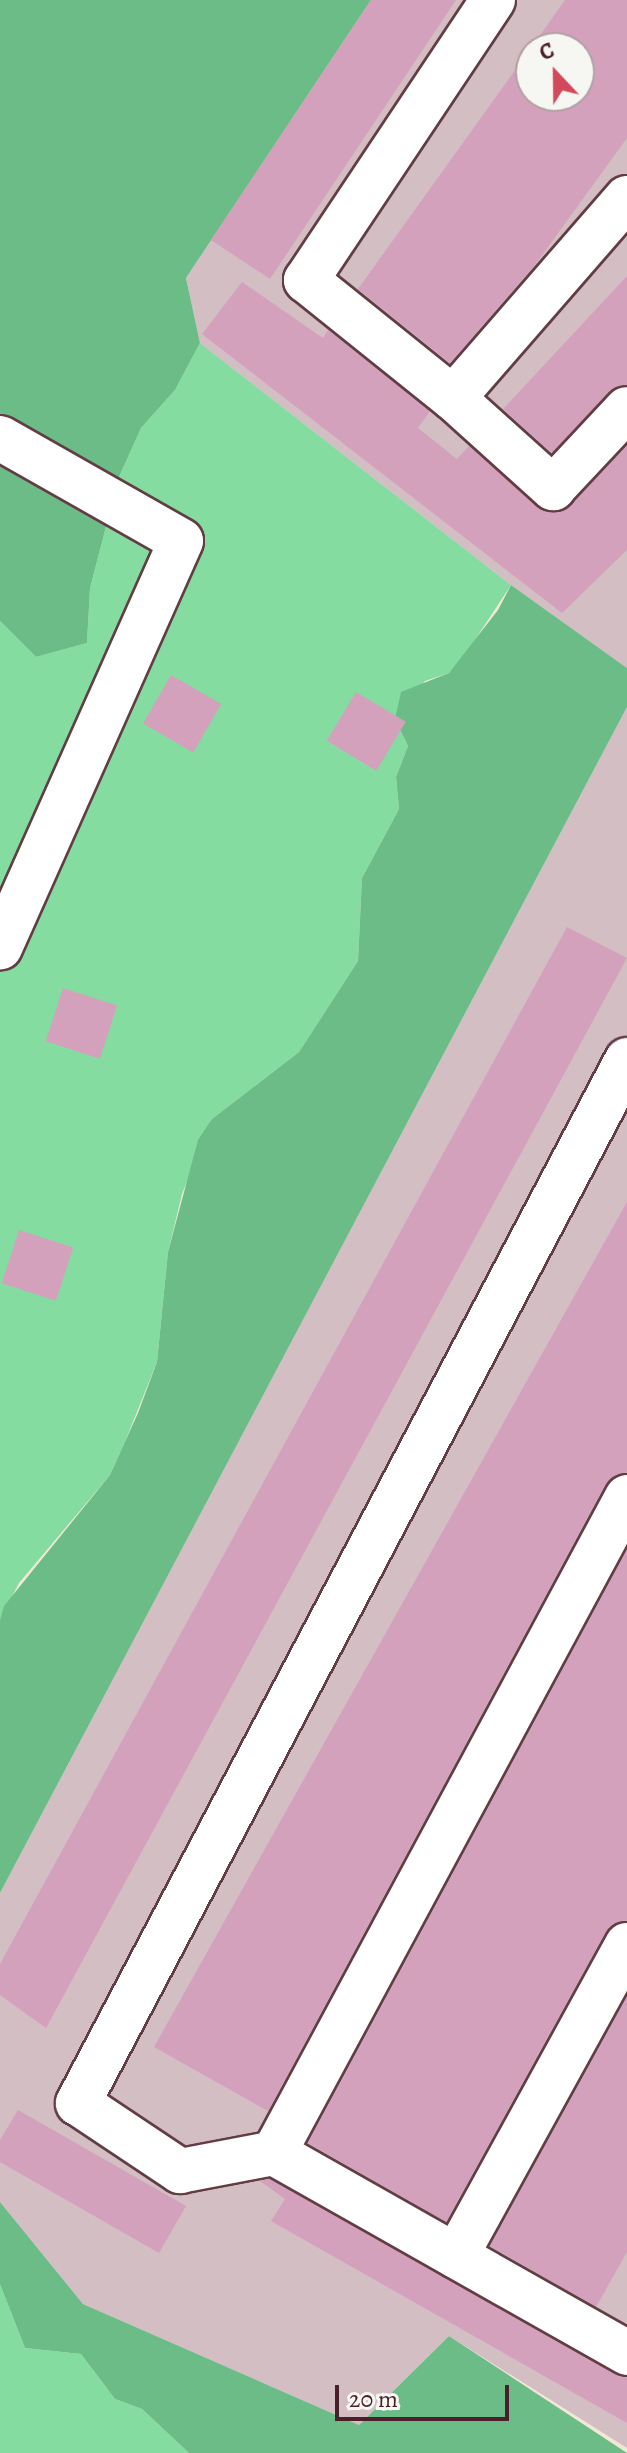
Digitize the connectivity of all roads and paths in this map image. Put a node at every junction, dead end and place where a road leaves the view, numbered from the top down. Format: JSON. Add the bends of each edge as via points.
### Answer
{"nodes":[{"id":1,"x":493,"y":0,"type":"edge"},
{"id":2,"x":627,"y":198,"type":"edge"},
{"id":3,"x":453,"y":398,"type":"junction"},
{"id":4,"x":627,"y":409,"type":"edge"},
{"id":5,"x":0,"y":438,"type":"edge"},
{"id":6,"x":0,"y":947,"type":"edge"},
{"id":7,"x":627,"y":1060,"type":"edge"},
{"id":8,"x":627,"y":1497,"type":"edge"},
{"id":9,"x":627,"y":1945,"type":"edge"},
{"id":10,"x":274,"y":2153,"type":"junction"},
{"id":11,"x":456,"y":2256,"type":"junction"},
{"id":12,"x":627,"y":2353,"type":"edge"}],
"edges":[{"from":1,"to":3,"type":"lane","via":[[306,280]]},
{"from":2,"to":3,"type":"lane"},
{"from":3,"to":4,"type":"lane","via":[[553,488]]},
{"from":5,"to":6,"type":"lane","via":[[181,541]]},
{"from":7,"to":10,"type":"lane","via":[[78,2103],[180,2171]]},
{"from":8,"to":10,"type":"lane"},
{"from":9,"to":11,"type":"lane"},
{"from":10,"to":11,"type":"lane"},
{"from":11,"to":12,"type":"lane"}]}
